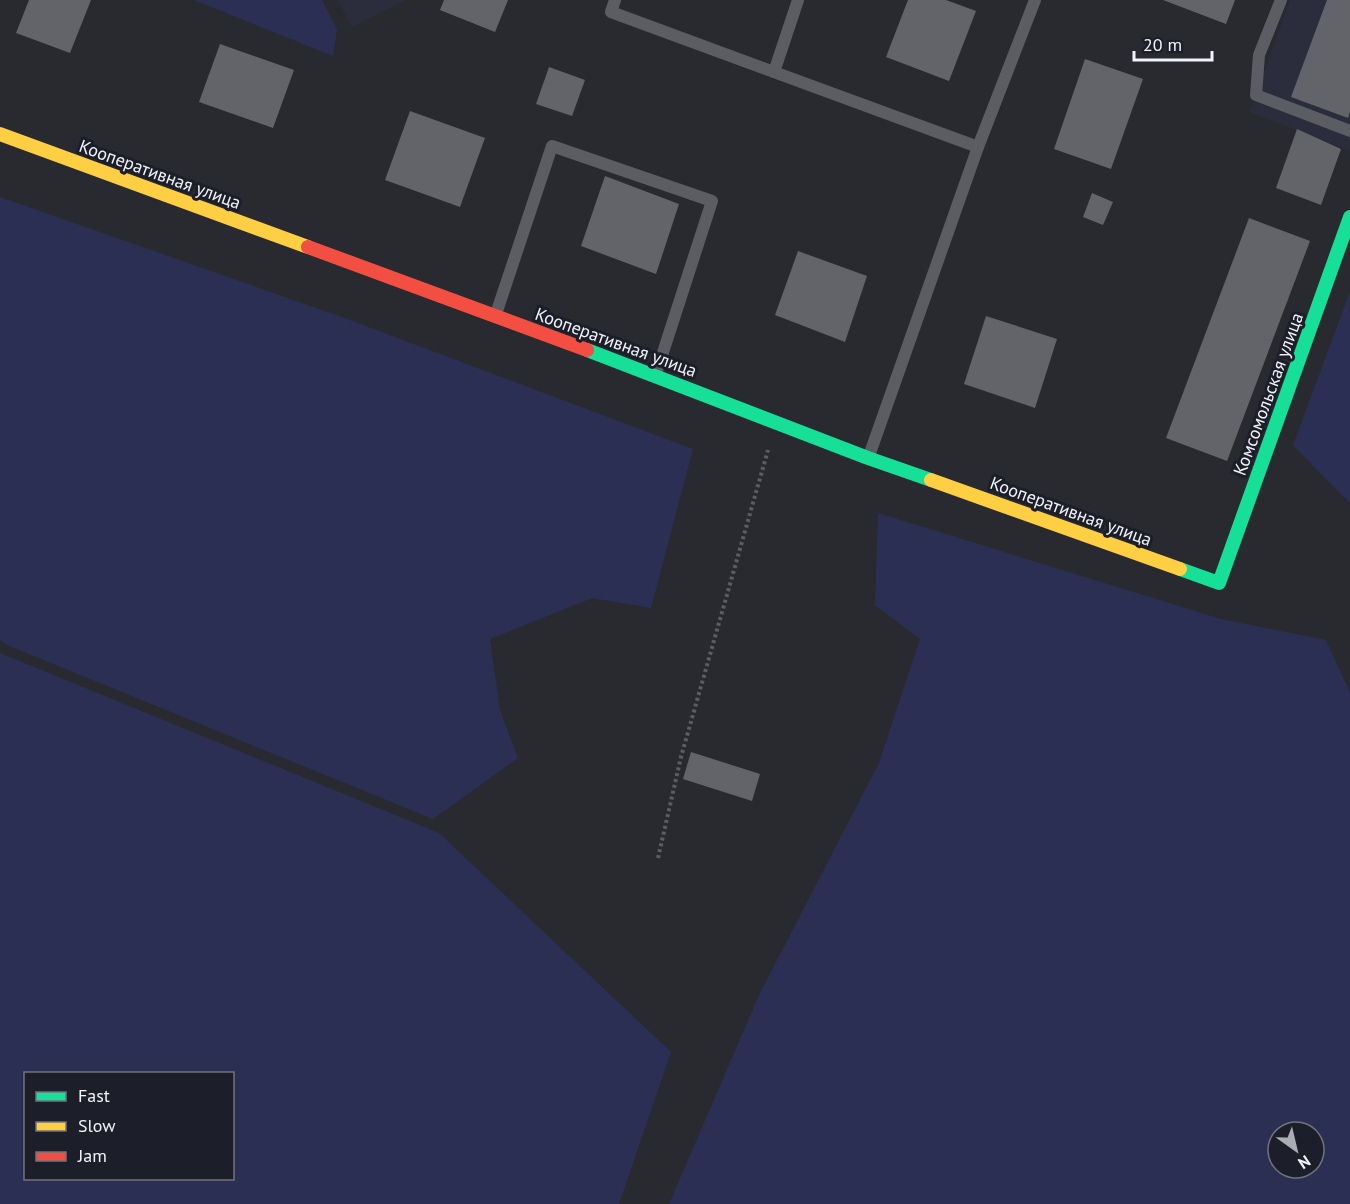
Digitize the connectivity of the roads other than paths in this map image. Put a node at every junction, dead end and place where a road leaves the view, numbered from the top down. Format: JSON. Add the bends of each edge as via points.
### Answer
{"nodes":[{"id":1,"x":615,"y":0,"type":"edge"},
{"id":2,"x":798,"y":0,"type":"edge"},
{"id":3,"x":1035,"y":0,"type":"edge"},
{"id":4,"x":1281,"y":0,"type":"edge"},
{"id":5,"x":774,"y":72,"type":"junction"},
{"id":6,"x":1350,"y":131,"type":"edge"},
{"id":7,"x":0,"y":134,"type":"edge"},
{"id":8,"x":978,"y":147,"type":"junction"},
{"id":9,"x":1350,"y":217,"type":"edge"},
{"id":10,"x":495,"y":317,"type":"junction"},
{"id":11,"x":655,"y":375,"type":"junction"},
{"id":12,"x":868,"y":458,"type":"junction"},
{"id":13,"x":1219,"y":583,"type":"joint"}],
"edges":[{"from":1,"to":5,"type":"lane","via":[[611,12]]},
{"from":2,"to":5,"type":"lane"},
{"from":3,"to":8,"type":"lane"},
{"from":4,"to":6,"type":"lane","via":[[1259,55],[1256,95]]},
{"from":5,"to":8,"type":"lane"},
{"from":7,"to":10,"type":"street","name":"Кооперативная улица"},
{"from":8,"to":12,"type":"lane"},
{"from":9,"to":13,"type":"street","name":"Комсомольская улица"},
{"from":10,"to":11,"type":"street","name":"Кооперативная улица"},
{"from":10,"to":11,"type":"lane","via":[[552,146],[712,201]]},
{"from":11,"to":12,"type":"street","name":"Кооперативная улица"},
{"from":12,"to":13,"type":"street","name":"Кооперативная улица"}]}
